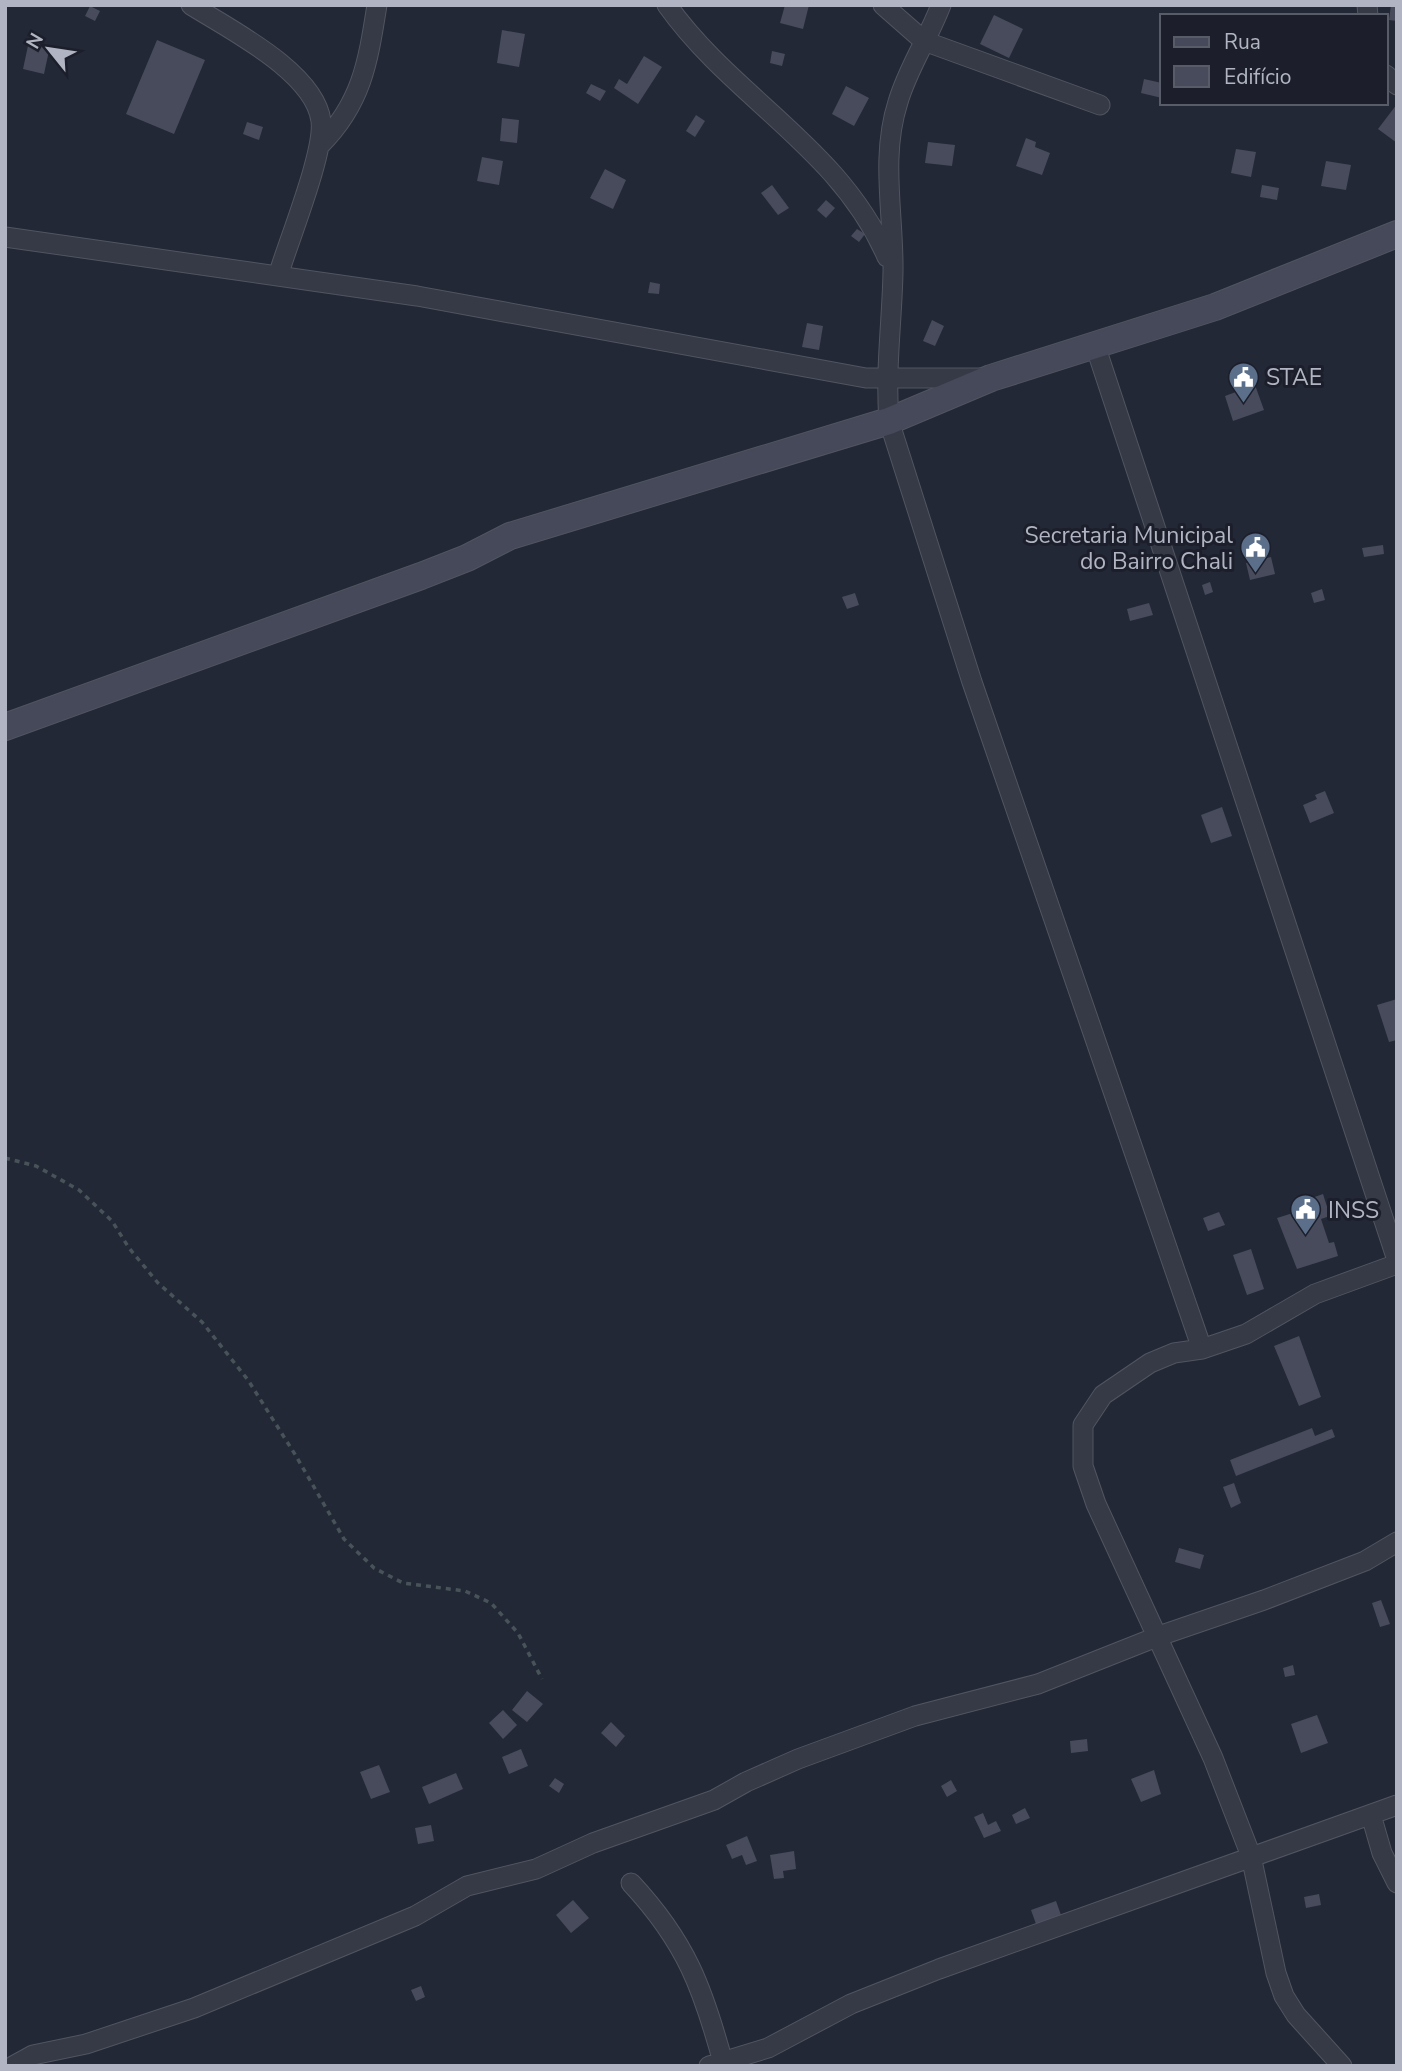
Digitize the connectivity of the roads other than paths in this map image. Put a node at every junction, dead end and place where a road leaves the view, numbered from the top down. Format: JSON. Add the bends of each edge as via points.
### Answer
{"nodes":[{"id":1,"x":191,"y":5,"type":"edge"},
{"id":2,"x":377,"y":5,"type":"edge"},
{"id":3,"x":667,"y":5,"type":"edge"},
{"id":4,"x":883,"y":5,"type":"edge"},
{"id":5,"x":941,"y":5,"type":"edge"},
{"id":6,"x":924,"y":41,"type":"junction"},
{"id":7,"x":1100,"y":105,"type":"dead end"},
{"id":8,"x":320,"y":145,"type":"junction"},
{"id":9,"x":1397,"y":234,"type":"edge"},
{"id":10,"x":5,"y":237,"type":"edge"},
{"id":11,"x":893,"y":271,"type":"junction"},
{"id":12,"x":278,"y":276,"type":"junction"},
{"id":13,"x":1095,"y":345,"type":"junction"},
{"id":14,"x":886,"y":377,"type":"junction"},
{"id":15,"x":991,"y":378,"type":"junction"},
{"id":16,"x":889,"y":421,"type":"junction"},
{"id":17,"x":5,"y":727,"type":"edge"},
{"id":18,"x":1397,"y":1262,"type":"edge"},
{"id":19,"x":1202,"y":1349,"type":"junction"},
{"id":20,"x":1397,"y":1542,"type":"edge"},
{"id":21,"x":1158,"y":1636,"type":"junction"},
{"id":22,"x":1397,"y":1805,"type":"edge"},
{"id":23,"x":1371,"y":1815,"type":"junction"},
{"id":24,"x":1251,"y":1856,"type":"junction"},
{"id":25,"x":631,"y":1883,"type":"dead end"},
{"id":26,"x":1397,"y":1883,"type":"edge"},
{"id":27,"x":718,"y":2065,"type":"edge"},
{"id":28,"x":13,"y":2066,"type":"edge"},
{"id":29,"x":1342,"y":2066,"type":"edge"}],
"edges":[{"from":1,"to":8,"type":"street","via":[[261,49],[308,91],[321,121]]},
{"from":2,"to":8,"type":"street","via":[[362,82],[337,128]]},
{"from":3,"to":11,"type":"street","via":[[688,35],[768,107],[847,188],[873,225]]},
{"from":4,"to":6,"type":"street"},
{"from":5,"to":6,"type":"street"},
{"from":6,"to":7,"type":"street"},
{"from":6,"to":11,"type":"street","via":[[897,104],[889,150]]},
{"from":8,"to":12,"type":"street"},
{"from":9,"to":13,"type":"street","via":[[1215,307]]},
{"from":10,"to":12,"type":"street"},
{"from":11,"to":14,"type":"street"},
{"from":12,"to":14,"type":"street","via":[[417,296],[866,378]]},
{"from":13,"to":15,"type":"street"},
{"from":13,"to":18,"type":"street"},
{"from":14,"to":15,"type":"street"},
{"from":14,"to":16,"type":"street"},
{"from":15,"to":16,"type":"street"},
{"from":16,"to":17,"type":"street","via":[[510,536],[444,567]]},
{"from":16,"to":19,"type":"street","via":[[977,695]]},
{"from":18,"to":19,"type":"street","via":[[1315,1294],[1246,1334]]},
{"from":19,"to":21,"type":"street","via":[[1174,1353],[1120,1381],[1103,1395],[1083,1425],[1083,1466],[1096,1504]]},
{"from":20,"to":21,"type":"street","via":[[1365,1561]]},
{"from":21,"to":24,"type":"street"},
{"from":21,"to":28,"type":"street","via":[[1038,1684],[951,1704],[798,1759],[714,1800],[593,1843],[536,1869],[467,1886],[415,1916],[194,2008],[86,2044],[33,2055]]},
{"from":22,"to":23,"type":"street"},
{"from":23,"to":24,"type":"street"},
{"from":23,"to":26,"type":"street"},
{"from":24,"to":27,"type":"street","via":[[926,1974],[851,2004],[768,2048]]},
{"from":24,"to":29,"type":"street","via":[[1284,1996]]},
{"from":25,"to":27,"type":"street","via":[[663,1917],[686,1953]]}]}
